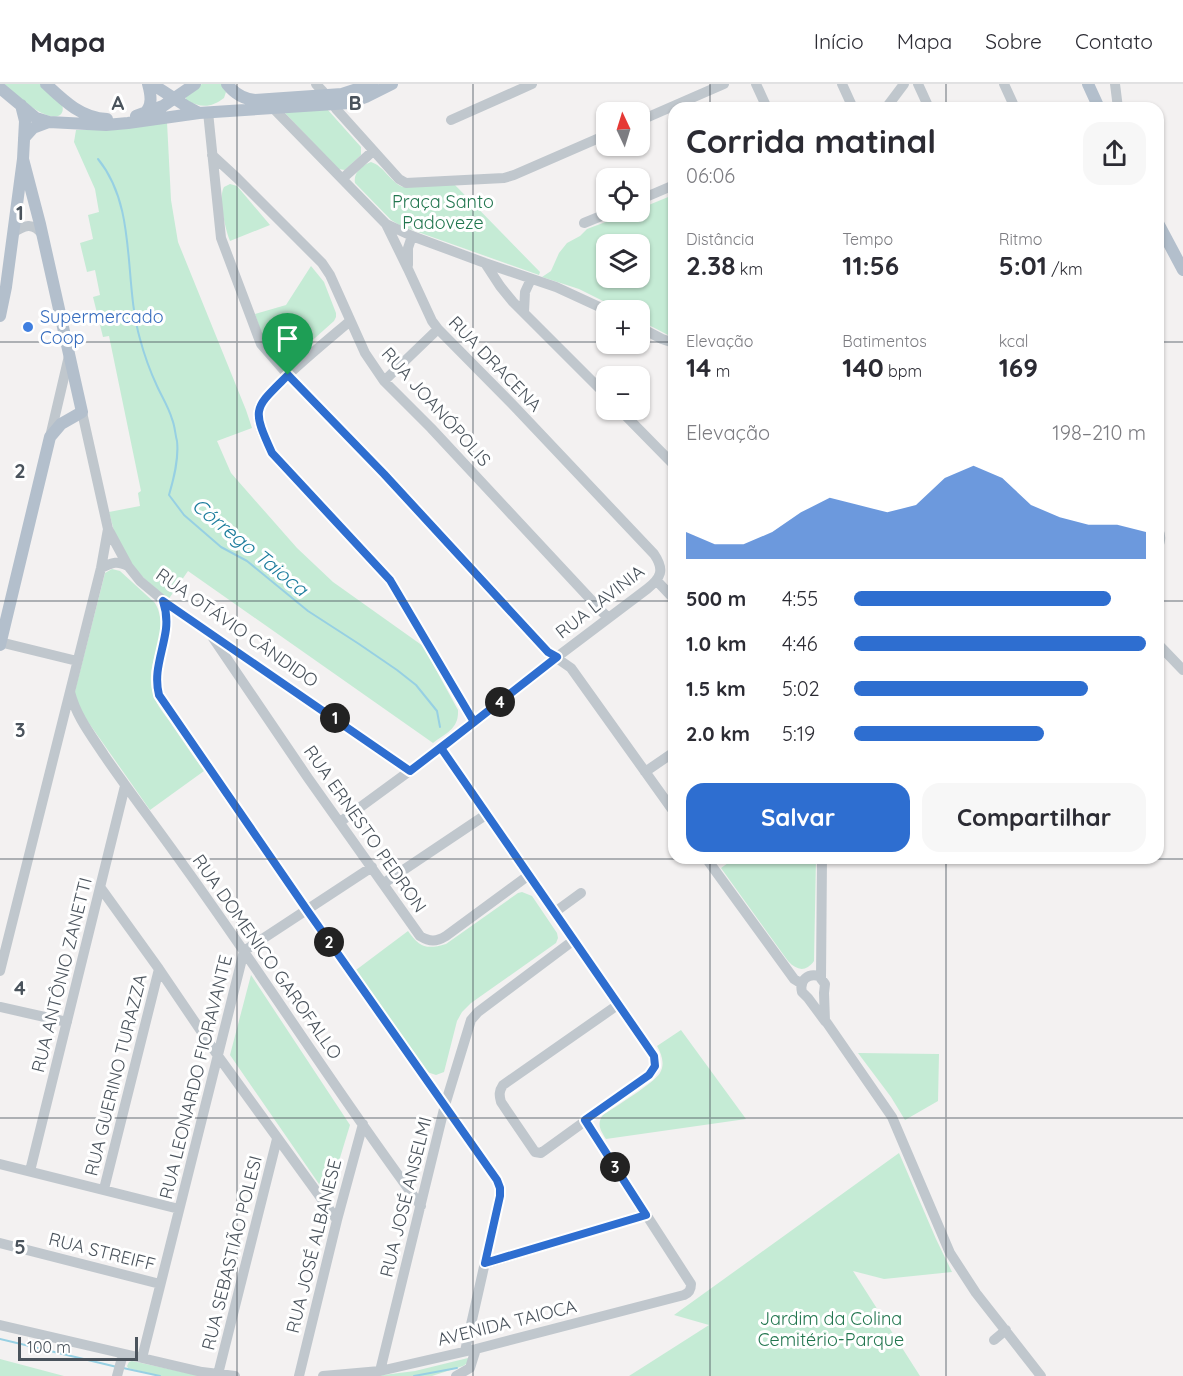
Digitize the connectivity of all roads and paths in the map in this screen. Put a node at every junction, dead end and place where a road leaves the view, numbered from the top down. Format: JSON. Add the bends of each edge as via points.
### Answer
{"nodes":[{"id":1,"x":46,"y":84,"type":"edge"},
{"id":2,"x":150,"y":84,"type":"edge"},
{"id":3,"x":195,"y":84,"type":"edge"},
{"id":4,"x":372,"y":84,"type":"edge"},
{"id":5,"x":392,"y":84,"type":"edge"},
{"id":6,"x":532,"y":84,"type":"edge"},
{"id":7,"x":724,"y":84,"type":"edge"},
{"id":8,"x":756,"y":84,"type":"edge"},
{"id":9,"x":842,"y":84,"type":"edge"},
{"id":10,"x":904,"y":84,"type":"edge"},
{"id":11,"x":918,"y":84,"type":"edge"},
{"id":12,"x":1004,"y":84,"type":"edge"},
{"id":13,"x":1088,"y":84,"type":"edge"},
{"id":14,"x":1115,"y":84,"type":"edge"},
{"id":15,"x":228,"y":86,"type":"edge"},
{"id":16,"x":0,"y":88,"type":"edge"},
{"id":17,"x":314,"y":88,"type":"edge"},
{"id":18,"x":174,"y":98,"type":"junction"},
{"id":19,"x":64,"y":100,"type":"junction"},
{"id":20,"x":330,"y":100,"type":"junction"},
{"id":21,"x":683,"y":102,"type":"edge"},
{"id":22,"x":764,"y":102,"type":"edge"},
{"id":23,"x":850,"y":102,"type":"edge"},
{"id":24,"x":890,"y":102,"type":"edge"},
{"id":25,"x":926,"y":102,"type":"edge"},
{"id":26,"x":1012,"y":102,"type":"edge"},
{"id":27,"x":1096,"y":102,"type":"edge"},
{"id":28,"x":1117,"y":102,"type":"edge"},
{"id":29,"x":21,"y":105,"type":"junction"},
{"id":30,"x":273,"y":108,"type":"junction"},
{"id":31,"x":668,"y":108,"type":"edge"},
{"id":32,"x":207,"y":112,"type":"junction"},
{"id":33,"x":144,"y":114,"type":"junction"},
{"id":34,"x":650,"y":116,"type":"edge"},
{"id":35,"x":451,"y":120,"type":"dead end"},
{"id":36,"x":51,"y":122,"type":"junction"},
{"id":37,"x":24,"y":138,"type":"junction"},
{"id":38,"x":596,"y":139,"type":"edge"},
{"id":39,"x":374,"y":151,"type":"junction"},
{"id":40,"x":212,"y":155,"type":"junction"},
{"id":41,"x":23,"y":159,"type":"junction"},
{"id":42,"x":237,"y":178,"type":"junction"},
{"id":43,"x":342,"y":179,"type":"junction"},
{"id":44,"x":214,"y":182,"type":"junction"},
{"id":45,"x":668,"y":188,"type":"edge"},
{"id":46,"x":650,"y":196,"type":"edge"},
{"id":47,"x":596,"y":218,"type":"edge"},
{"id":48,"x":584,"y":223,"type":"dead end"},
{"id":49,"x":386,"y":224,"type":"junction"},
{"id":50,"x":13,"y":232,"type":"junction"},
{"id":51,"x":42,"y":234,"type":"junction"},
{"id":52,"x":1164,"y":234,"type":"edge"},
{"id":53,"x":412,"y":236,"type":"junction"},
{"id":54,"x":485,"y":263,"type":"junction"},
{"id":55,"x":408,"y":269,"type":"junction"},
{"id":56,"x":1183,"y":270,"type":"edge"},
{"id":57,"x":531,"y":279,"type":"junction"},
{"id":58,"x":3,"y":287,"type":"edge"},
{"id":59,"x":596,"y":305,"type":"edge"},
{"id":60,"x":524,"y":312,"type":"junction"},
{"id":61,"x":0,"y":316,"type":"edge"},
{"id":62,"x":350,"y":321,"type":"junction"},
{"id":63,"x":438,"y":329,"type":"junction"},
{"id":64,"x":650,"y":333,"type":"edge"},
{"id":65,"x":668,"y":341,"type":"edge"},
{"id":66,"x":70,"y":356,"type":"junction"},
{"id":67,"x":288,"y":375,"type":"junction"},
{"id":68,"x":384,"y":381,"type":"junction"},
{"id":69,"x":596,"y":385,"type":"edge"},
{"id":70,"x":78,"y":393,"type":"junction"},
{"id":71,"x":60,"y":398,"type":"junction"},
{"id":72,"x":82,"y":412,"type":"junction"},
{"id":73,"x":630,"y":420,"type":"edge"},
{"id":74,"x":50,"y":437,"type":"junction"},
{"id":75,"x":668,"y":459,"type":"edge"},
{"id":76,"x":108,"y":530,"type":"junction"},
{"id":77,"x":128,"y":566,"type":"junction"},
{"id":78,"x":100,"y":568,"type":"junction"},
{"id":79,"x":658,"y":579,"type":"junction"},
{"id":80,"x":668,"y":592,"type":"edge"},
{"id":81,"x":163,"y":601,"type":"junction"},
{"id":82,"x":187,"y":617,"type":"junction"},
{"id":83,"x":608,"y":618,"type":"junction"},
{"id":84,"x":166,"y":629,"type":"junction"},
{"id":85,"x":209,"y":632,"type":"junction"},
{"id":86,"x":0,"y":643,"type":"edge"},
{"id":87,"x":1164,"y":650,"type":"edge"},
{"id":88,"x":557,"y":657,"type":"junction"},
{"id":89,"x":77,"y":661,"type":"junction"},
{"id":90,"x":1183,"y":670,"type":"edge"},
{"id":91,"x":70,"y":692,"type":"junction"},
{"id":92,"x":474,"y":722,"type":"junction"},
{"id":93,"x":86,"y":728,"type":"junction"},
{"id":94,"x":60,"y":729,"type":"junction"},
{"id":95,"x":441,"y":748,"type":"junction"},
{"id":96,"x":668,"y":756,"type":"edge"},
{"id":97,"x":410,"y":771,"type":"junction"},
{"id":98,"x":645,"y":772,"type":"junction"},
{"id":99,"x":125,"y":786,"type":"junction"},
{"id":100,"x":668,"y":804,"type":"edge"},
{"id":101,"x":487,"y":814,"type":"junction"},
{"id":102,"x":340,"y":822,"type":"junction"},
{"id":103,"x":710,"y":864,"type":"edge"},
{"id":104,"x":822,"y":864,"type":"edge"},
{"id":105,"x":372,"y":867,"type":"junction"},
{"id":106,"x":529,"y":875,"type":"junction"},
{"id":107,"x":384,"y":884,"type":"junction"},
{"id":108,"x":100,"y":887,"type":"junction"},
{"id":109,"x":580,"y":893,"type":"dead end"},
{"id":110,"x":307,"y":910,"type":"junction"},
{"id":111,"x":555,"y":912,"type":"junction"},
{"id":112,"x":574,"y":940,"type":"junction"},
{"id":113,"x":244,"y":951,"type":"junction"},
{"id":114,"x":159,"y":969,"type":"junction"},
{"id":115,"x":0,"y":971,"type":"edge"},
{"id":116,"x":821,"y":978,"type":"junction"},
{"id":117,"x":802,"y":984,"type":"junction"},
{"id":118,"x":824,"y":993,"type":"junction"},
{"id":119,"x":808,"y":998,"type":"junction"},
{"id":120,"x":619,"y":1004,"type":"junction"},
{"id":121,"x":0,"y":1007,"type":"edge"},
{"id":122,"x":825,"y":1021,"type":"junction"},
{"id":123,"x":67,"y":1022,"type":"junction"},
{"id":124,"x":218,"y":1056,"type":"junction"},
{"id":125,"x":445,"y":1105,"type":"junction"},
{"id":126,"x":585,"y":1120,"type":"junction"},
{"id":127,"x":363,"y":1124,"type":"junction"},
{"id":128,"x":277,"y":1139,"type":"junction"},
{"id":129,"x":0,"y":1164,"type":"edge"},
{"id":130,"x":30,"y":1171,"type":"junction"},
{"id":131,"x":104,"y":1189,"type":"junction"},
{"id":132,"x":421,"y":1206,"type":"junction"},
{"id":133,"x":179,"y":1209,"type":"junction"},
{"id":134,"x":646,"y":1215,"type":"junction"},
{"id":135,"x":337,"y":1220,"type":"junction"},
{"id":136,"x":0,"y":1244,"type":"edge"},
{"id":137,"x":485,"y":1263,"type":"junction"},
{"id":138,"x":160,"y":1284,"type":"junction"},
{"id":139,"x":0,"y":1325,"type":"edge"},
{"id":140,"x":1006,"y":1330,"type":"junction"},
{"id":141,"x":994,"y":1340,"type":"dead end"},
{"id":142,"x":476,"y":1349,"type":"junction"},
{"id":143,"x":465,"y":1351,"type":"junction"},
{"id":144,"x":142,"y":1358,"type":"junction"},
{"id":145,"x":118,"y":1369,"type":"edge"},
{"id":146,"x":380,"y":1371,"type":"junction"},
{"id":147,"x":218,"y":1374,"type":"junction"},
{"id":148,"x":235,"y":1376,"type":"edge"},
{"id":149,"x":299,"y":1376,"type":"edge"},
{"id":150,"x":323,"y":1376,"type":"edge"},
{"id":151,"x":456,"y":1376,"type":"edge"},
{"id":152,"x":1041,"y":1376,"type":"edge"}],
"edges":[{"from":1,"to":19,"type":"main road"},
{"from":2,"to":18,"type":"main road"},
{"from":2,"to":33,"type":"main road","via":[[150,103]]},
{"from":3,"to":18,"type":"main road"},
{"from":4,"to":20,"type":"main road"},
{"from":5,"to":20,"type":"main road","via":[[350,103]]},
{"from":6,"to":35,"type":"street"},
{"from":7,"to":21,"type":"street"},
{"from":8,"to":22,"type":"street"},
{"from":9,"to":23,"type":"street"},
{"from":10,"to":24,"type":"street"},
{"from":11,"to":25,"type":"street"},
{"from":12,"to":26,"type":"street"},
{"from":13,"to":27,"type":"main road"},
{"from":14,"to":28,"type":"street"},
{"from":15,"to":17,"type":"main road","via":[[252,100]]},
{"from":15,"to":32,"type":"main road","via":[[228,102]]},
{"from":16,"to":29,"type":"main road"},
{"from":17,"to":20,"type":"main road"},
{"from":18,"to":32,"type":"main road"},
{"from":18,"to":33,"type":"main road"},
{"from":19,"to":33,"type":"main road","via":[[100,118]]},
{"from":19,"to":36,"type":"main road","via":[[63,116]]},
{"from":20,"to":30,"type":"main road"},
{"from":20,"to":39,"type":"street"},
{"from":29,"to":36,"type":"main road","via":[[36,118]]},
{"from":29,"to":37,"type":"main road"},
{"from":30,"to":32,"type":"main road"},
{"from":30,"to":43,"type":"street","name":"RUA DRACENA"},
{"from":31,"to":34,"type":"street"},
{"from":32,"to":36,"type":"main road","via":[[106,125]]},
{"from":32,"to":40,"type":"street"},
{"from":36,"to":37,"type":"main road","via":[[33,128]]},
{"from":37,"to":41,"type":"main road"},
{"from":38,"to":39,"type":"street","via":[[504,178],[406,183]]},
{"from":39,"to":43,"type":"street"},
{"from":40,"to":42,"type":"street","name":"RUA JOANÓPOLIS"},
{"from":40,"to":44,"type":"street"},
{"from":41,"to":50,"type":"main road"},
{"from":41,"to":51,"type":"main road","name":"RUA OTÁVIO CÂNDIDO"},
{"from":42,"to":44,"type":"street"},
{"from":42,"to":62,"type":"street","name":"RUA JOANÓPOLIS","via":[[322,263]]},
{"from":43,"to":49,"type":"street","name":"RUA DRACENA"},
{"from":44,"to":67,"type":"street","via":[[222,243],[258,340]]},
{"from":45,"to":46,"type":"street"},
{"from":47,"to":48,"type":"street"},
{"from":49,"to":53,"type":"street"},
{"from":49,"to":55,"type":"street","name":"RUA DRACENA"},
{"from":50,"to":51,"type":"street","via":[[26,225]]},
{"from":50,"to":58,"type":"main road"},
{"from":51,"to":66,"type":"main road","name":"RUA OTÁVIO CÂNDIDO"},
{"from":52,"to":56,"type":"main road"},
{"from":53,"to":54,"type":"street"},
{"from":53,"to":55,"type":"street"},
{"from":54,"to":57,"type":"street"},
{"from":54,"to":60,"type":"street"},
{"from":55,"to":63,"type":"street","name":"RUA DRACENA"},
{"from":57,"to":59,"type":"street"},
{"from":57,"to":60,"type":"street","via":[[525,292]]},
{"from":58,"to":61,"type":"main road"},
{"from":60,"to":69,"type":"street"},
{"from":62,"to":67,"type":"street"},
{"from":62,"to":68,"type":"street","name":"RUA JOANÓPOLIS"},
{"from":63,"to":68,"type":"street"},
{"from":63,"to":79,"type":"street","name":"RUA DRACENA","via":[[654,554],[661,572]]},
{"from":64,"to":65,"type":"street"},
{"from":66,"to":70,"type":"main road","name":"RUA OTÁVIO CÂNDIDO"},
{"from":66,"to":71,"type":"street"},
{"from":67,"to":88,"type":"street","via":[[548,652]]},
{"from":67,"to":92,"type":"street","via":[[259,406],[261,429],[272,453],[390,580]]},
{"from":68,"to":83,"type":"street","name":"RUA JOANÓPOLIS"},
{"from":70,"to":71,"type":"street"},
{"from":70,"to":72,"type":"main road","name":"RUA OTÁVIO CÂNDIDO"},
{"from":71,"to":74,"type":"street"},
{"from":72,"to":74,"type":"main road","via":[[61,424]]},
{"from":72,"to":76,"type":"street","name":"RUA OTÁVIO CÂNDIDO"},
{"from":73,"to":75,"type":"street"},
{"from":74,"to":86,"type":"main road"},
{"from":76,"to":77,"type":"street","name":"RUA OTÁVIO CÂNDIDO"},
{"from":76,"to":78,"type":"street"},
{"from":77,"to":78,"type":"street","via":[[114,562]]},
{"from":77,"to":81,"type":"street","name":"RUA OTÁVIO CÂNDIDO"},
{"from":78,"to":89,"type":"street"},
{"from":79,"to":80,"type":"street"},
{"from":79,"to":83,"type":"street","name":"RUA LAVINIA"},
{"from":81,"to":82,"type":"street","name":"RUA OTÁVIO CÂNDIDO"},
{"from":81,"to":84,"type":"street"},
{"from":82,"to":84,"type":"street"},
{"from":82,"to":85,"type":"street","name":"RUA OTÁVIO CÂNDIDO"},
{"from":83,"to":88,"type":"street","name":"RUA LAVINIA"},
{"from":84,"to":110,"type":"street","via":[[156,675],[159,695]]},
{"from":85,"to":97,"type":"street","name":"RUA OTÁVIO CÂNDIDO"},
{"from":85,"to":102,"type":"street","name":"RUA ERNESTO PEDRON"},
{"from":86,"to":89,"type":"street"},
{"from":87,"to":90,"type":"street"},
{"from":88,"to":92,"type":"street","name":"RUA LAVINIA"},
{"from":88,"to":98,"type":"street","via":[[571,668]]},
{"from":89,"to":91,"type":"street"},
{"from":91,"to":93,"type":"street","name":"RUA DOMENICO GAROFALLO"},
{"from":91,"to":94,"type":"street"},
{"from":92,"to":95,"type":"street","name":"RUA LAVINIA"},
{"from":93,"to":94,"type":"street","via":[[73,722]]},
{"from":93,"to":99,"type":"street","name":"RUA DOMENICO GAROFALLO"},
{"from":94,"to":115,"type":"street"},
{"from":95,"to":97,"type":"street","name":"RUA LAVINIA"},
{"from":95,"to":101,"type":"street"},
{"from":96,"to":98,"type":"street"},
{"from":97,"to":102,"type":"street","name":"RUA LAVINIA"},
{"from":98,"to":100,"type":"street"},
{"from":99,"to":108,"type":"street","name":"RUA ANTÔNIO ZANETTI"},
{"from":99,"to":113,"type":"street","name":"RUA DOMENICO GAROFALLO"},
{"from":101,"to":106,"type":"street"},
{"from":101,"to":107,"type":"street"},
{"from":102,"to":105,"type":"street","name":"RUA ERNESTO PEDRON"},
{"from":103,"to":117,"type":"street","via":[[794,979]]},
{"from":104,"to":116,"type":"street"},
{"from":105,"to":107,"type":"street","name":"RUA ERNESTO PEDRON"},
{"from":105,"to":110,"type":"street","name":"RUA LEONARDO FIORAVANTE"},
{"from":106,"to":107,"type":"street","name":"RUA ERNESTO PEDRON","via":[[436,941],[420,936]]},
{"from":106,"to":111,"type":"street"},
{"from":108,"to":114,"type":"street"},
{"from":108,"to":123,"type":"street","name":"RUA ANTÔNIO ZANETTI"},
{"from":109,"to":111,"type":"street"},
{"from":110,"to":113,"type":"street","name":"RUA LEONARDO FIORAVANTE"},
{"from":110,"to":125,"type":"street"},
{"from":111,"to":112,"type":"street"},
{"from":112,"to":120,"type":"street"},
{"from":112,"to":125,"type":"street","name":"RUA JOSÉ ANSELMI","via":[[471,1020]]},
{"from":113,"to":124,"type":"street","name":"RUA LEONARDO FIORAVANTE"},
{"from":113,"to":127,"type":"street","name":"RUA DOMENICO GAROFALLO"},
{"from":114,"to":124,"type":"street"},
{"from":114,"to":131,"type":"street","name":"RUA GUERINO TURAZZA"},
{"from":116,"to":117,"type":"street","via":[[808,976]]},
{"from":116,"to":118,"type":"street"},
{"from":117,"to":119,"type":"street","via":[[802,992]]},
{"from":118,"to":119,"type":"street"},
{"from":118,"to":122,"type":"street"},
{"from":119,"to":122,"type":"street"},
{"from":120,"to":126,"type":"street","via":[[654,1056],[655,1066],[649,1075]]},
{"from":120,"to":126,"type":"street","via":[[500,1090],[501,1101],[535,1152],[541,1153]]},
{"from":121,"to":123,"type":"street"},
{"from":122,"to":140,"type":"street","via":[[892,1117],[950,1253]]},
{"from":123,"to":130,"type":"street","name":"RUA ANTÔNIO ZANETTI"},
{"from":124,"to":128,"type":"street"},
{"from":124,"to":133,"type":"street","name":"RUA LEONARDO FIORAVANTE"},
{"from":125,"to":132,"type":"street","name":"RUA JOSÉ ANSELMI"},
{"from":125,"to":137,"type":"street","via":[[500,1188]]},
{"from":126,"to":134,"type":"street"},
{"from":127,"to":132,"type":"street","name":"RUA DOMENICO GAROFALLO"},
{"from":127,"to":135,"type":"street","name":"RUA JOSÉ ALBANESE"},
{"from":128,"to":135,"type":"street"},
{"from":128,"to":147,"type":"street","name":"RUA SEBASTIÃO POLESI"},
{"from":129,"to":130,"type":"street"},
{"from":130,"to":131,"type":"street"},
{"from":131,"to":133,"type":"street"},
{"from":132,"to":146,"type":"street","name":"RUA JOSÉ ANSELMI"},
{"from":133,"to":138,"type":"street","name":"RUA LEONARDO FIORAVANTE"},
{"from":134,"to":137,"type":"street"},
{"from":134,"to":142,"type":"street","name":"AVENIDA TAIOCA","via":[[691,1284],[684,1295]]},
{"from":135,"to":149,"type":"street","name":"RUA JOSÉ ALBANESE"},
{"from":136,"to":138,"type":"street","name":"RUA STREIFF"},
{"from":137,"to":143,"type":"street"},
{"from":138,"to":144,"type":"street","name":"RUA LEONARDO FIORAVANTE"},
{"from":139,"to":145,"type":"street"},
{"from":140,"to":141,"type":"street"},
{"from":140,"to":152,"type":"street"},
{"from":142,"to":143,"type":"street","name":"AVENIDA TAIOCA"},
{"from":142,"to":151,"type":"street","via":[[470,1368]]},
{"from":143,"to":146,"type":"street","name":"AVENIDA TAIOCA"},
{"from":144,"to":145,"type":"street"},
{"from":144,"to":147,"type":"street"},
{"from":146,"to":150,"type":"street","name":"AVENIDA TAIOCA"},
{"from":147,"to":148,"type":"street"}]}
